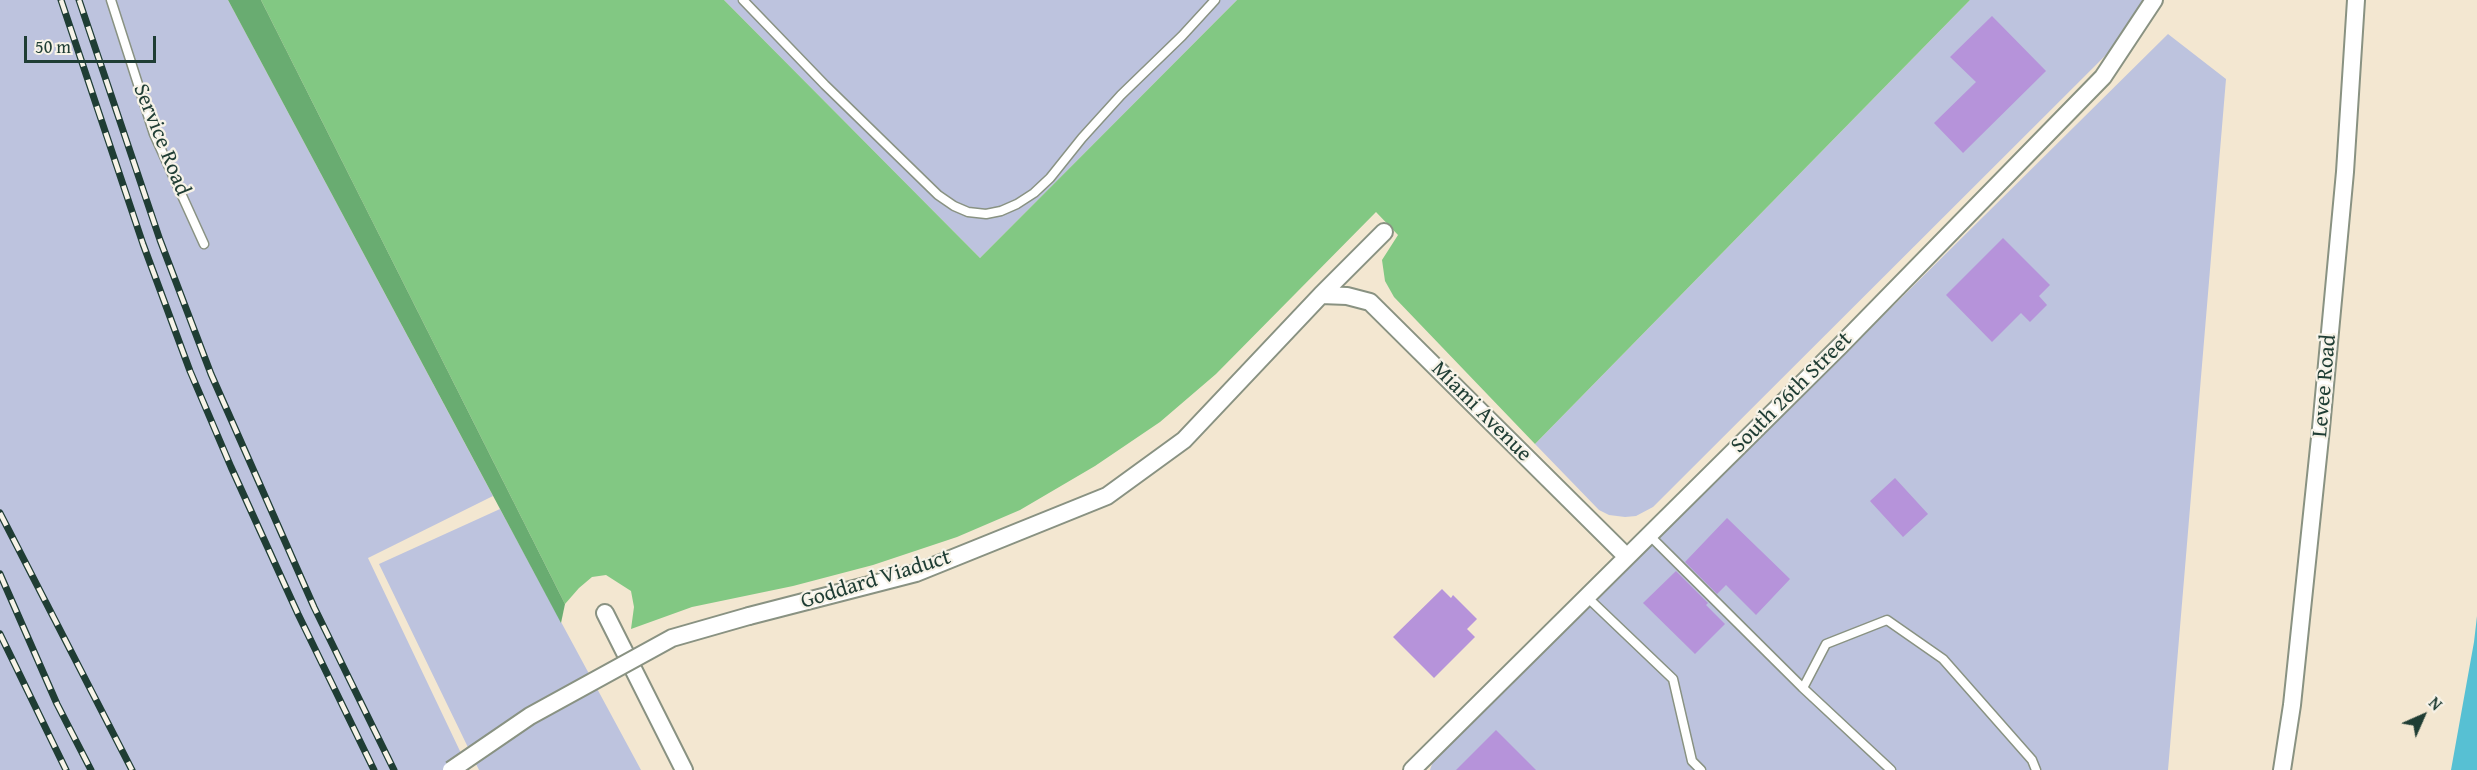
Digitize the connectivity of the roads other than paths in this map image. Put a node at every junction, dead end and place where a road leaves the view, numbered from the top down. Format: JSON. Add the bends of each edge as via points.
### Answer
{"nodes":[{"id":1,"x":111,"y":0,"type":"edge"},
{"id":2,"x":743,"y":0,"type":"edge"},
{"id":3,"x":1215,"y":0,"type":"edge"},
{"id":4,"x":2154,"y":0,"type":"edge"},
{"id":5,"x":2356,"y":0,"type":"edge"},
{"id":6,"x":1384,"y":232,"type":"dead end"},
{"id":7,"x":204,"y":244,"type":"dead end"},
{"id":8,"x":1321,"y":295,"type":"junction"},
{"id":9,"x":1649,"y":535,"type":"junction"},
{"id":10,"x":1627,"y":556,"type":"junction"},
{"id":11,"x":1587,"y":597,"type":"junction"},
{"id":12,"x":605,"y":613,"type":"dead end"},
{"id":13,"x":1803,"y":688,"type":"junction"},
{"id":14,"x":452,"y":770,"type":"edge"},
{"id":15,"x":684,"y":770,"type":"edge"},
{"id":16,"x":1412,"y":770,"type":"edge"},
{"id":17,"x":1701,"y":770,"type":"edge"},
{"id":18,"x":1891,"y":770,"type":"edge"},
{"id":19,"x":2036,"y":770,"type":"edge"},
{"id":20,"x":2282,"y":770,"type":"edge"}],
"edges":[{"from":1,"to":7,"type":"lane","name":"Service Road","via":[[154,134]]},
{"from":2,"to":3,"type":"lane","via":[[938,195],[968,212],[986,214],[1009,208],[1034,193],[1121,95]]},
{"from":4,"to":9,"type":"street","name":"South 26th Street","via":[[2103,77]]},
{"from":5,"to":20,"type":"street","name":"Levee Road","via":[[2345,172],[2322,416]]},
{"from":6,"to":8,"type":"street","name":"Goddard Viaduct"},
{"from":8,"to":10,"type":"street","name":"Miami Avenue","via":[[1370,302]]},
{"from":8,"to":14,"type":"street","name":"Goddard Viaduct","bridge":true,"via":[[1184,440],[1107,496],[916,573],[672,638],[531,716]]},
{"from":9,"to":10,"type":"street","name":"South 26th Street"},
{"from":9,"to":13,"type":"lane"},
{"from":10,"to":11,"type":"street","name":"South 26th Street"},
{"from":11,"to":16,"type":"street","name":"South 26th Street"},
{"from":11,"to":17,"type":"lane","via":[[1673,679],[1692,761]]},
{"from":12,"to":15,"type":"street"},
{"from":13,"to":18,"type":"lane"},
{"from":13,"to":19,"type":"lane","via":[[1826,644],[1887,620],[1943,659],[2032,760]]}]}
